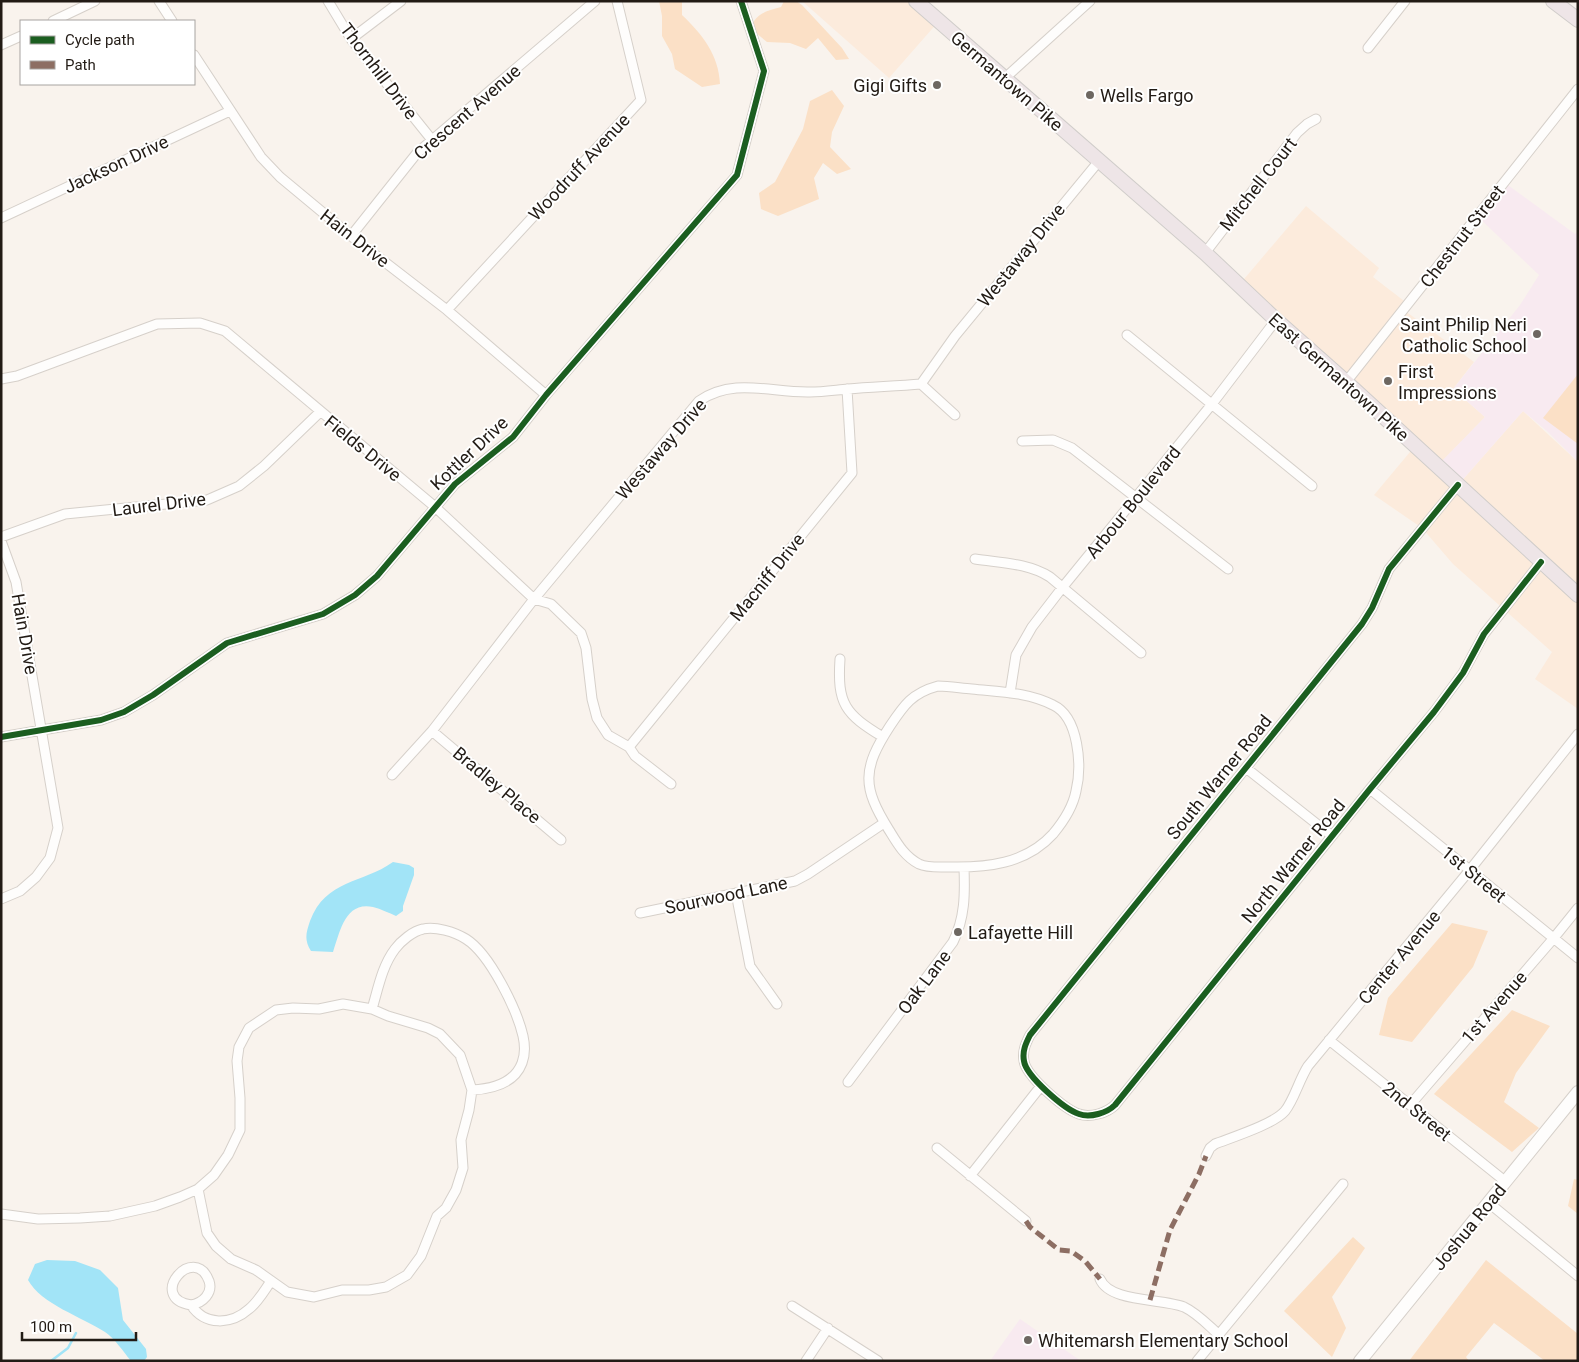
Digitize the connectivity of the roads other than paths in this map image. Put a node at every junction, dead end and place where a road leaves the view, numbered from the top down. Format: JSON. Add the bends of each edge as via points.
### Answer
{"nodes":[{"id":1,"x":96,"y":1,"type":"edge"},
{"id":2,"x":159,"y":1,"type":"edge"},
{"id":3,"x":328,"y":1,"type":"edge"},
{"id":4,"x":401,"y":1,"type":"edge"},
{"id":5,"x":595,"y":1,"type":"edge"},
{"id":6,"x":617,"y":1,"type":"edge"},
{"id":7,"x":741,"y":1,"type":"edge"},
{"id":8,"x":916,"y":1,"type":"edge"},
{"id":9,"x":1090,"y":1,"type":"edge"},
{"id":10,"x":1405,"y":1,"type":"edge"},
{"id":11,"x":1554,"y":2,"type":"edge"},
{"id":12,"x":55,"y":20,"type":"edge"},
{"id":13,"x":171,"y":20,"type":"edge"},
{"id":14,"x":1578,"y":20,"type":"edge"},
{"id":15,"x":20,"y":36,"type":"edge"},
{"id":16,"x":351,"y":39,"type":"junction"},
{"id":17,"x":1,"y":45,"type":"edge"},
{"id":18,"x":1368,"y":48,"type":"dead end"},
{"id":19,"x":195,"y":57,"type":"edge"},
{"id":20,"x":1005,"y":78,"type":"junction"},
{"id":21,"x":1578,"y":89,"type":"edge"},
{"id":22,"x":230,"y":111,"type":"junction"},
{"id":23,"x":1316,"y":119,"type":"dead end"},
{"id":24,"x":432,"y":140,"type":"junction"},
{"id":25,"x":1099,"y":160,"type":"junction"},
{"id":26,"x":1,"y":218,"type":"edge"},
{"id":27,"x":351,"y":236,"type":"junction"},
{"id":28,"x":1205,"y":253,"type":"junction"},
{"id":29,"x":447,"y":310,"type":"junction"},
{"id":30,"x":1276,"y":320,"type":"junction"},
{"id":31,"x":1127,"y":335,"type":"dead end"},
{"id":32,"x":1,"y":379,"type":"edge"},
{"id":33,"x":1346,"y":382,"type":"junction"},
{"id":34,"x":921,"y":384,"type":"junction"},
{"id":35,"x":847,"y":389,"type":"junction"},
{"id":36,"x":546,"y":395,"type":"junction"},
{"id":37,"x":1212,"y":404,"type":"junction"},
{"id":38,"x":320,"y":412,"type":"junction"},
{"id":39,"x":956,"y":414,"type":"dead end"},
{"id":40,"x":1022,"y":441,"type":"dead end"},
{"id":41,"x":1458,"y":485,"type":"junction"},
{"id":42,"x":1312,"y":486,"type":"dead end"},
{"id":43,"x":1136,"y":498,"type":"junction"},
{"id":44,"x":434,"y":506,"type":"junction"},
{"id":45,"x":1,"y":539,"type":"edge"},
{"id":46,"x":976,"y":559,"type":"dead end"},
{"id":47,"x":1541,"y":562,"type":"junction"},
{"id":48,"x":1228,"y":569,"type":"dead end"},
{"id":49,"x":1062,"y":588,"type":"junction"},
{"id":50,"x":1578,"y":595,"type":"edge"},
{"id":51,"x":534,"y":599,"type":"junction"},
{"id":52,"x":1141,"y":653,"type":"dead end"},
{"id":53,"x":840,"y":658,"type":"dead end"},
{"id":54,"x":1010,"y":693,"type":"junction"},
{"id":55,"x":42,"y":729,"type":"junction"},
{"id":56,"x":432,"y":731,"type":"junction"},
{"id":57,"x":1578,"y":734,"type":"edge"},
{"id":58,"x":1,"y":737,"type":"edge"},
{"id":59,"x":883,"y":737,"type":"junction"},
{"id":60,"x":629,"y":748,"type":"junction"},
{"id":61,"x":1246,"y":768,"type":"junction"},
{"id":62,"x":392,"y":775,"type":"dead end"},
{"id":63,"x":671,"y":784,"type":"dead end"},
{"id":64,"x":1370,"y":789,"type":"junction"},
{"id":65,"x":884,"y":823,"type":"junction"},
{"id":66,"x":1332,"y":836,"type":"junction"},
{"id":67,"x":561,"y":840,"type":"dead end"},
{"id":68,"x":964,"y":868,"type":"junction"},
{"id":69,"x":1469,"y":871,"type":"junction"},
{"id":70,"x":736,"y":893,"type":"junction"},
{"id":71,"x":1,"y":899,"type":"edge"},
{"id":72,"x":1578,"y":908,"type":"edge"},
{"id":73,"x":640,"y":913,"type":"dead end"},
{"id":74,"x":1553,"y":939,"type":"junction"},
{"id":75,"x":1578,"y":958,"type":"edge"},
{"id":76,"x":777,"y":1004,"type":"dead end"},
{"id":77,"x":372,"y":1009,"type":"junction"},
{"id":78,"x":1329,"y":1040,"type":"junction"},
{"id":79,"x":848,"y":1082,"type":"dead end"},
{"id":80,"x":1041,"y":1086,"type":"junction"},
{"id":81,"x":472,"y":1090,"type":"junction"},
{"id":82,"x":1578,"y":1092,"type":"edge"},
{"id":83,"x":1410,"y":1105,"type":"junction"},
{"id":84,"x":937,"y":1148,"type":"dead end"},
{"id":85,"x":1206,"y":1156,"type":"dead end"},
{"id":86,"x":970,"y":1176,"type":"junction"},
{"id":87,"x":1506,"y":1182,"type":"junction"},
{"id":88,"x":1344,"y":1184,"type":"dead end"},
{"id":89,"x":198,"y":1189,"type":"junction"},
{"id":90,"x":1489,"y":1203,"type":"junction"},
{"id":91,"x":1,"y":1214,"type":"edge"},
{"id":92,"x":1026,"y":1221,"type":"dead end"},
{"id":93,"x":1578,"y":1276,"type":"edge"},
{"id":94,"x":1100,"y":1279,"type":"dead end"},
{"id":95,"x":271,"y":1281,"type":"junction"},
{"id":96,"x":191,"y":1305,"type":"junction"},
{"id":97,"x":792,"y":1306,"type":"dead end"},
{"id":98,"x":828,"y":1328,"type":"junction"},
{"id":99,"x":1218,"y":1334,"type":"junction"},
{"id":100,"x":806,"y":1361,"type":"edge"},
{"id":101,"x":878,"y":1361,"type":"edge"},
{"id":102,"x":1197,"y":1361,"type":"edge"},
{"id":103,"x":1360,"y":1361,"type":"edge"}],
"edges":[{"from":1,"to":12,"type":"street"},
{"from":2,"to":13,"type":"street"},
{"from":3,"to":16,"type":"street","name":"Thornhill Drive"},
{"from":4,"to":16,"type":"street"},
{"from":5,"to":24,"type":"street","name":"Crescent Avenue"},
{"from":6,"to":29,"type":"street","name":"Woodruff Avenue","via":[[641,100]]},
{"from":7,"to":36,"type":"street","name":"Kottler Drive","via":[[764,71],[736,174]]},
{"from":8,"to":20,"type":"main road","name":"Germantown Pike"},
{"from":9,"to":20,"type":"street"},
{"from":10,"to":18,"type":"street"},
{"from":11,"to":14,"type":"main road"},
{"from":15,"to":17,"type":"street"},
{"from":16,"to":24,"type":"street","name":"Thornhill Drive"},
{"from":19,"to":22,"type":"street","name":"Hain Drive"},
{"from":20,"to":25,"type":"main road","name":"Germantown Pike"},
{"from":21,"to":33,"type":"street","name":"Chestnut Street"},
{"from":22,"to":26,"type":"street","name":"Jackson Drive"},
{"from":22,"to":27,"type":"street","name":"Hain Drive","via":[[280,177]]},
{"from":23,"to":28,"type":"street","name":"Mitchell Court","via":[[1298,132]]},
{"from":24,"to":27,"type":"street","name":"Crescent Avenue","via":[[417,153]]},
{"from":25,"to":28,"type":"main road","name":"East Germantown Pike"},
{"from":25,"to":34,"type":"street","name":"Westaway Drive","via":[[955,336]]},
{"from":27,"to":29,"type":"street","name":"Hain Drive"},
{"from":28,"to":30,"type":"main road","name":"East Germantown Pike"},
{"from":29,"to":36,"type":"street","name":"Hain Drive"},
{"from":30,"to":33,"type":"main road","name":"East Germantown Pike"},
{"from":30,"to":37,"type":"street","name":"Arbour Boulevard"},
{"from":31,"to":37,"type":"street"},
{"from":32,"to":38,"type":"street","name":"Fields Drive","via":[[157,324],[200,323],[225,332]]},
{"from":33,"to":41,"type":"main road","name":"East Germantown Pike"},
{"from":34,"to":35,"type":"street","name":"Westaway Drive"},
{"from":34,"to":39,"type":"street"},
{"from":35,"to":51,"type":"street","name":"Westaway Drive","via":[[810,392],[740,386],[699,401]]},
{"from":35,"to":60,"type":"street","name":"Macniff Drive","via":[[852,473]]},
{"from":36,"to":44,"type":"street","name":"Kottler Drive","via":[[513,436],[455,484]]},
{"from":37,"to":42,"type":"street"},
{"from":37,"to":43,"type":"street","name":"Arbour Boulevard"},
{"from":38,"to":44,"type":"street","name":"Fields Drive"},
{"from":38,"to":45,"type":"street","name":"Laurel Drive","via":[[239,486],[207,500],[65,514]]},
{"from":40,"to":43,"type":"street","via":[[1046,439],[1066,444]]},
{"from":41,"to":47,"type":"main road","name":"East Germantown Pike"},
{"from":41,"to":61,"type":"street","name":"South Warner Road","via":[[1389,569],[1362,624]]},
{"from":43,"to":48,"type":"street"},
{"from":43,"to":49,"type":"street","name":"Arbour Boulevard"},
{"from":44,"to":51,"type":"street","name":"Fields Drive"},
{"from":44,"to":55,"type":"street","name":"Kottler Drive","via":[[377,576],[355,595],[324,614],[227,643],[124,712],[101,720]]},
{"from":45,"to":55,"type":"street","name":"Hain Drive","via":[[16,582]]},
{"from":46,"to":49,"type":"street","via":[[1033,568]]},
{"from":47,"to":50,"type":"main road","name":"East Germantown Pike"},
{"from":47,"to":64,"type":"street","name":"North Warner Road","via":[[1484,634],[1463,673]]},
{"from":49,"to":52,"type":"street"},
{"from":49,"to":54,"type":"street","name":"Arbour Boulevard","via":[[1022,642],[1014,664]]},
{"from":51,"to":56,"type":"street","name":"Westaway Drive"},
{"from":51,"to":60,"type":"street","name":"Fields Drive","via":[[550,604],[581,633],[597,718],[608,735]]},
{"from":53,"to":59,"type":"street","via":[[838,684],[848,710],[856,720]]},
{"from":54,"to":59,"type":"street","via":[[950,686],[930,688],[906,703]]},
{"from":54,"to":68,"type":"street","via":[[1055,705],[1068,719],[1076,738],[1080,763],[1076,791],[1064,819],[1038,847],[1002,863]]},
{"from":55,"to":58,"type":"street","name":"Kottler Drive"},
{"from":55,"to":71,"type":"street","name":"Hain Drive","via":[[58,828],[50,858],[36,877],[20,891]]},
{"from":56,"to":62,"type":"street","name":"Westaway Drive"},
{"from":56,"to":67,"type":"street","name":"Bradley Place"},
{"from":57,"to":69,"type":"street","name":"Center Avenue"},
{"from":59,"to":65,"type":"street","via":[[871,764],[869,784],[874,804]]},
{"from":60,"to":63,"type":"street","name":"Fields Drive"},
{"from":61,"to":66,"type":"street"},
{"from":61,"to":80,"type":"street","name":"South Warner Road","via":[[1030,1035],[1024,1048],[1024,1062]]},
{"from":64,"to":66,"type":"street","name":"North Warner Road"},
{"from":64,"to":69,"type":"street","name":"1st Street"},
{"from":65,"to":68,"type":"street","via":[[900,848],[918,863],[927,867]]},
{"from":65,"to":70,"type":"street","name":"Sourwood Lane","via":[[801,878]]},
{"from":66,"to":80,"type":"street","name":"North Warner Road","via":[[1112,1108],[1094,1114],[1078,1114]]},
{"from":68,"to":79,"type":"street","name":"Oak Lane","via":[[964,906],[960,929],[953,942]]},
{"from":69,"to":74,"type":"street","name":"1st Street"},
{"from":69,"to":78,"type":"street","name":"Center Avenue"},
{"from":70,"to":73,"type":"street","name":"Sourwood Lane"},
{"from":70,"to":76,"type":"street","via":[[750,966]]},
{"from":72,"to":74,"type":"street","name":"1st Avenue"},
{"from":74,"to":75,"type":"street","name":"1st Street"},
{"from":74,"to":83,"type":"street","name":"1st Avenue"},
{"from":77,"to":81,"type":"street","via":[[440,1034],[460,1055]]},
{"from":77,"to":81,"type":"street","via":[[386,964],[407,937],[422,929],[443,930],[467,939],[482,954],[500,981],[524,1037],[521,1065],[514,1076],[503,1084]]},
{"from":77,"to":89,"type":"street","via":[[343,1004],[319,1009],[276,1010],[249,1028],[240,1047],[238,1061],[240,1130],[214,1176]]},
{"from":78,"to":83,"type":"street","name":"2nd Street"},
{"from":78,"to":85,"type":"street","name":"Center Avenue","via":[[1303,1073],[1286,1110],[1274,1120],[1216,1144]]},
{"from":80,"to":86,"type":"street"},
{"from":81,"to":95,"type":"street","via":[[461,1140],[463,1168],[456,1190],[446,1208],[437,1216],[421,1256],[407,1275],[386,1287],[342,1290],[314,1297],[287,1292]]},
{"from":82,"to":87,"type":"main road","name":"Joshua Road"},
{"from":83,"to":87,"type":"street","name":"2nd Street"},
{"from":84,"to":86,"type":"street"},
{"from":86,"to":92,"type":"street"},
{"from":87,"to":90,"type":"main road","name":"Joshua Road"},
{"from":88,"to":99,"type":"street"},
{"from":89,"to":91,"type":"street","via":[[155,1206],[110,1216],[38,1219]]},
{"from":89,"to":95,"type":"street","via":[[207,1233],[216,1246]]},
{"from":90,"to":93,"type":"street"},
{"from":90,"to":103,"type":"main road","name":"Joshua Road"},
{"from":94,"to":99,"type":"street","via":[[1106,1288],[1120,1294],[1184,1307]]},
{"from":95,"to":96,"type":"street","via":[[249,1310],[236,1318],[220,1321],[203,1318]]},
{"from":96,"to":96,"type":"street","via":[[203,1301],[210,1285],[204,1274],[194,1268],[177,1274],[172,1285],[176,1297]]},
{"from":97,"to":98,"type":"street"},
{"from":98,"to":100,"type":"street"},
{"from":98,"to":101,"type":"street"},
{"from":99,"to":102,"type":"street"}]}
